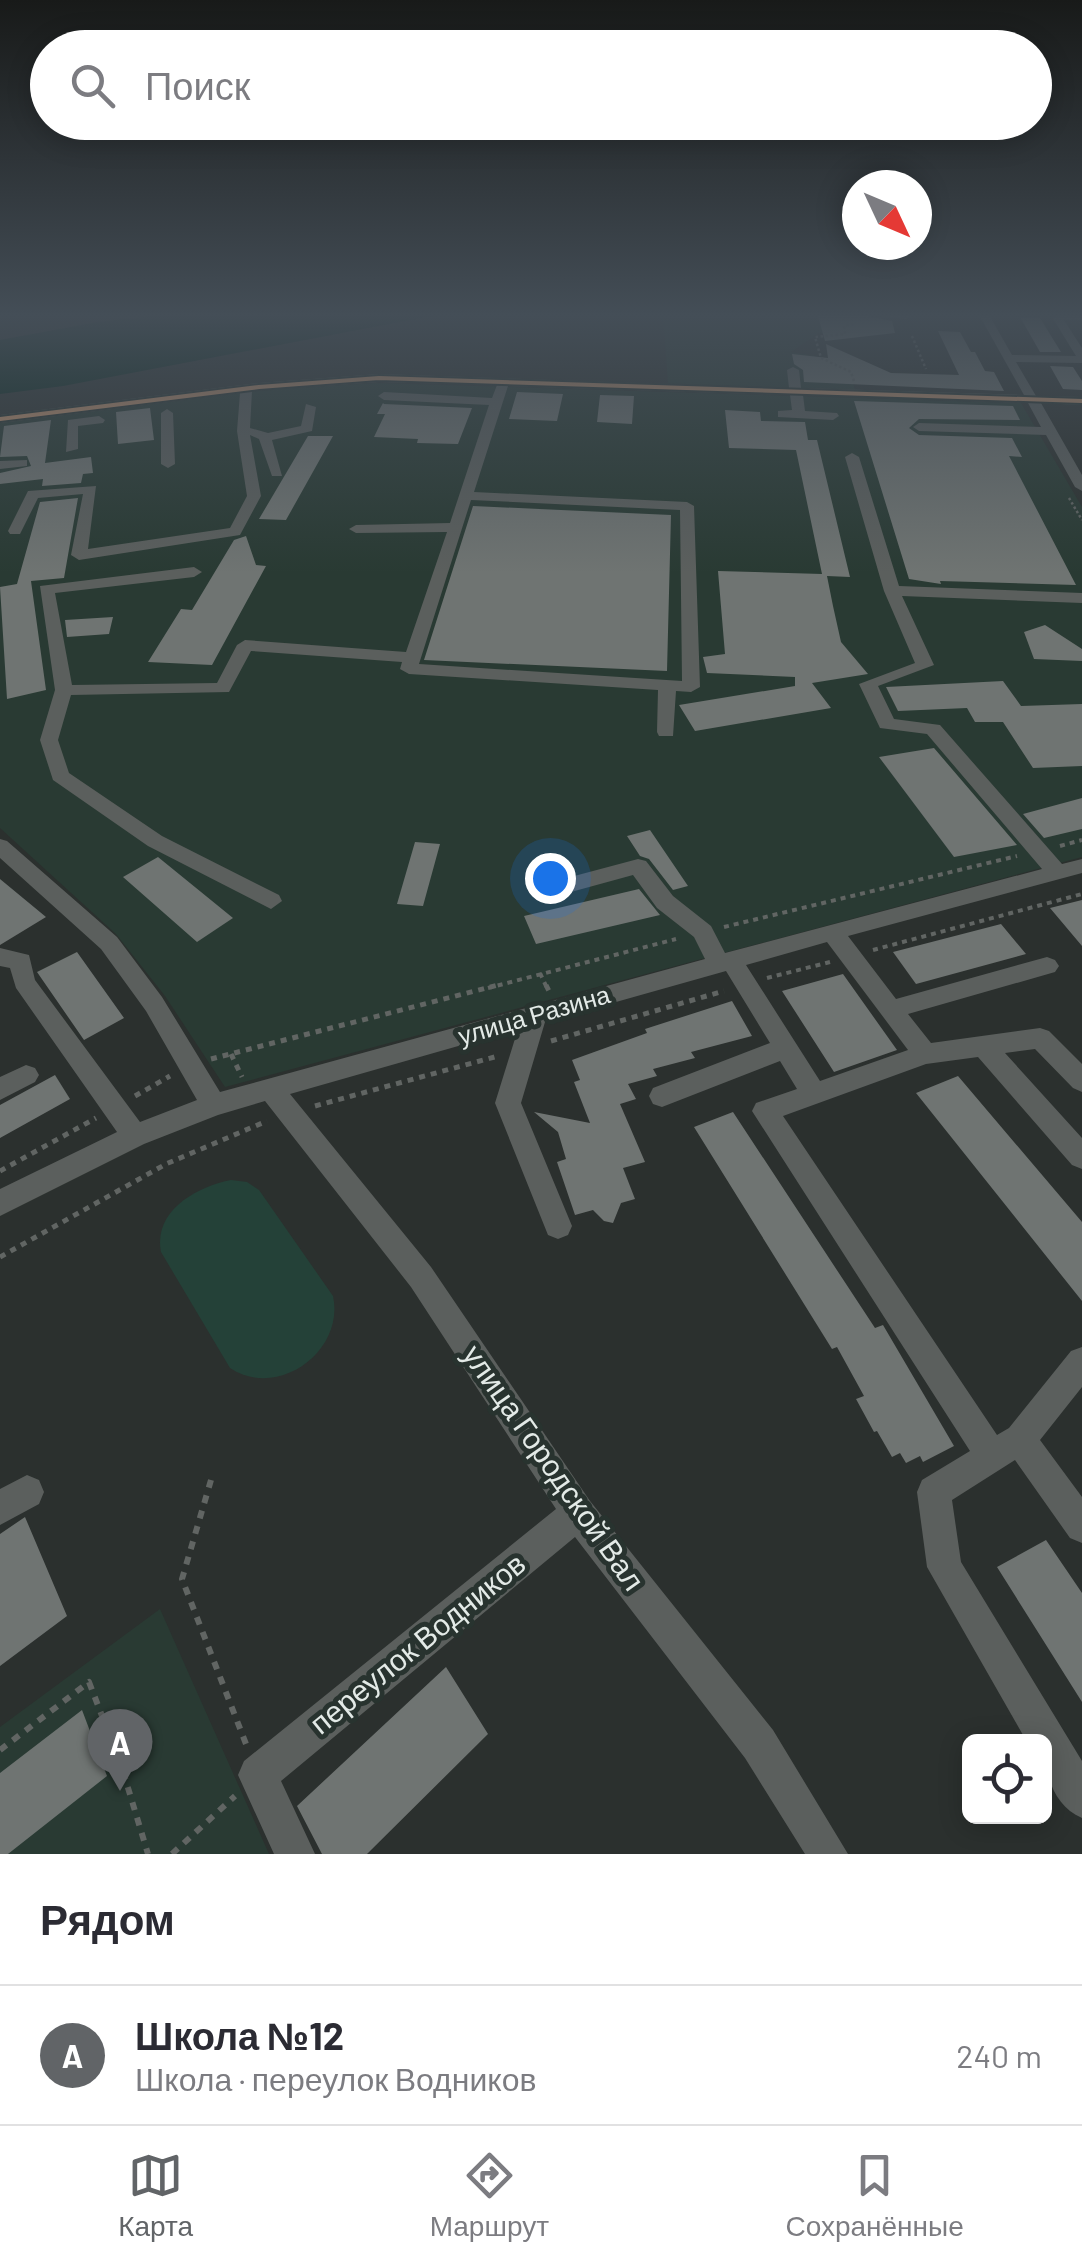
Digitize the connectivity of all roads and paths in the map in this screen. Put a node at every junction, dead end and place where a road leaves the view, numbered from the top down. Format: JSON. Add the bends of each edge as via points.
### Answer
{"nodes":[{"id":1,"x":194,"y":400,"type":"edge"},
{"id":2,"x":245,"y":400,"type":"edge"},
{"id":3,"x":450,"y":400,"type":"edge"},
{"id":4,"x":796,"y":400,"type":"edge"},
{"id":5,"x":962,"y":400,"type":"edge"},
{"id":6,"x":1019,"y":400,"type":"edge"},
{"id":7,"x":1030,"y":400,"type":"junction"},
{"id":8,"x":1082,"y":401,"type":"edge"},
{"id":9,"x":496,"y":402,"type":"joint"},
{"id":10,"x":167,"y":405,"type":"junction"},
{"id":11,"x":310,"y":406,"type":"dead end"},
{"id":12,"x":966,"y":413,"type":"dead end"},
{"id":13,"x":782,"y":414,"type":"dead end"},
{"id":14,"x":799,"y":414,"type":"junction"},
{"id":15,"x":832,"y":415,"type":"dead end"},
{"id":16,"x":0,"y":419,"type":"edge"},
{"id":17,"x":920,"y":427,"type":"dead end"},
{"id":18,"x":243,"y":431,"type":"junction"},
{"id":19,"x":1048,"y":431,"type":"junction"},
{"id":20,"x":266,"y":438,"type":"junction"},
{"id":21,"x":71,"y":449,"type":"dead end"},
{"id":22,"x":852,"y":457,"type":"dead end"},
{"id":23,"x":22,"y":463,"type":"dead end"},
{"id":24,"x":168,"y":464,"type":"dead end"},
{"id":25,"x":0,"y":465,"type":"edge"},
{"id":26,"x":278,"y":473,"type":"dead end"},
{"id":27,"x":1082,"y":487,"type":"edge"},
{"id":28,"x":1065,"y":490,"type":"dead end"},
{"id":29,"x":466,"y":496,"type":"junction"},
{"id":30,"x":1082,"y":520,"type":"edge"},
{"id":31,"x":456,"y":527,"type":"junction"},
{"id":32,"x":356,"y":529,"type":"dead end"},
{"id":33,"x":15,"y":531,"type":"dead end"},
{"id":34,"x":194,"y":572,"type":"dead end"},
{"id":35,"x":892,"y":591,"type":"junction"},
{"id":36,"x":1082,"y":598,"type":"edge"},
{"id":37,"x":412,"y":658,"type":"junction"},
{"id":38,"x":667,"y":686,"type":"junction"},
{"id":39,"x":64,"y":690,"type":"junction"},
{"id":40,"x":666,"y":732,"type":"dead end"},
{"id":41,"x":1082,"y":840,"type":"edge"},
{"id":42,"x":0,"y":846,"type":"edge"},
{"id":43,"x":1039,"y":851,"type":"junction"},
{"id":44,"x":1070,"y":870,"type":"edge"},
{"id":45,"x":571,"y":884,"type":"dead end"},
{"id":46,"x":271,"y":901,"type":"dead end"},
{"id":47,"x":703,"y":932,"type":"junction"},
{"id":48,"x":832,"y":932,"type":"junction"},
{"id":49,"x":0,"y":957,"type":"edge"},
{"id":50,"x":725,"y":962,"type":"junction"},
{"id":51,"x":1046,"y":966,"type":"dead end"},
{"id":52,"x":890,"y":1010,"type":"junction"},
{"id":53,"x":535,"y":1015,"type":"junction"},
{"id":54,"x":984,"y":1046,"type":"junction"},
{"id":55,"x":785,"y":1048,"type":"junction"},
{"id":56,"x":926,"y":1054,"type":"junction"},
{"id":57,"x":190,"y":1065,"type":"junction"},
{"id":58,"x":26,"y":1075,"type":"dead end"},
{"id":59,"x":1082,"y":1082,"type":"edge"},
{"id":60,"x":270,"y":1088,"type":"junction"},
{"id":61,"x":0,"y":1090,"type":"edge"},
{"id":62,"x":813,"y":1092,"type":"junction"},
{"id":63,"x":662,"y":1096,"type":"dead end"},
{"id":64,"x":214,"y":1105,"type":"junction"},
{"id":65,"x":114,"y":1108,"type":"junction"},
{"id":66,"x":135,"y":1136,"type":"junction"},
{"id":67,"x":1082,"y":1157,"type":"edge"},
{"id":68,"x":0,"y":1172,"type":"edge"},
{"id":69,"x":0,"y":1203,"type":"edge"},
{"id":70,"x":558,"y":1226,"type":"dead end"},
{"id":71,"x":1082,"y":1362,"type":"edge"},
{"id":72,"x":1006,"y":1448,"type":"junction"},
{"id":73,"x":211,"y":1480,"type":"dead end"},
{"id":74,"x":578,"y":1513,"type":"junction"},
{"id":75,"x":1082,"y":1526,"type":"edge"},
{"id":76,"x":0,"y":1750,"type":"edge"},
{"id":77,"x":258,"y":1775,"type":"junction"},
{"id":78,"x":1082,"y":1798,"type":"edge"},
{"id":79,"x":148,"y":1854,"type":"edge"},
{"id":80,"x":172,"y":1854,"type":"edge"},
{"id":81,"x":295,"y":1854,"type":"edge"},
{"id":82,"x":828,"y":1854,"type":"edge"}],
"edges":[{"from":1,"to":10,"type":"street"},
{"from":2,"to":18,"type":"street"},
{"from":3,"to":9,"type":"street"},
{"from":4,"to":14,"type":"street"},
{"from":5,"to":12,"type":"street"},
{"from":6,"to":7,"type":"street"},
{"from":7,"to":8,"type":"street"},
{"from":7,"to":19,"type":"street"},
{"from":9,"to":29,"type":"street"},
{"from":10,"to":16,"type":"street"},
{"from":10,"to":21,"type":"street","via":[[72,424]]},
{"from":10,"to":24,"type":"street"},
{"from":11,"to":20,"type":"street","via":[[307,428]]},
{"from":13,"to":14,"type":"street"},
{"from":14,"to":15,"type":"street"},
{"from":17,"to":19,"type":"street"},
{"from":18,"to":20,"type":"street"},
{"from":18,"to":33,"type":"street","via":[[254,496],[235,532],[79,556],[90,489],[33,494]]},
{"from":19,"to":27,"type":"street"},
{"from":20,"to":26,"type":"street"},
{"from":22,"to":35,"type":"street"},
{"from":23,"to":25,"type":"street"},
{"from":28,"to":30,"type":"path"},
{"from":29,"to":31,"type":"street"},
{"from":29,"to":38,"type":"street","via":[[687,506],[691,687]]},
{"from":31,"to":32,"type":"street"},
{"from":31,"to":37,"type":"street"},
{"from":34,"to":39,"type":"street","via":[[46,589]]},
{"from":35,"to":36,"type":"street"},
{"from":35,"to":43,"type":"street","via":[[925,665],[868,684],[888,724],[933,729]]},
{"from":37,"to":38,"type":"street","via":[[409,670]]},
{"from":37,"to":39,"type":"street","via":[[244,645],[223,688]]},
{"from":38,"to":40,"type":"street"},
{"from":39,"to":46,"type":"street","via":[[49,740],[60,776],[155,841]]},
{"from":41,"to":43,"type":"path"},
{"from":42,"to":57,"type":"street","via":[[110,943]]},
{"from":43,"to":44,"type":"street"},
{"from":43,"to":47,"type":"path"},
{"from":44,"to":48,"type":"street","name":"улица Разина"},
{"from":45,"to":47,"type":"street","via":[[638,866],[666,902]]},
{"from":47,"to":50,"type":"street"},
{"from":47,"to":57,"type":"path"},
{"from":48,"to":50,"type":"street","name":"улица Разина"},
{"from":48,"to":52,"type":"street"},
{"from":49,"to":65,"type":"street","via":[[21,961],[24,982]]},
{"from":50,"to":53,"type":"street","name":"улица Разина"},
{"from":50,"to":55,"type":"street"},
{"from":51,"to":52,"type":"street"},
{"from":52,"to":56,"type":"street"},
{"from":53,"to":60,"type":"street","name":"улица Разина"},
{"from":53,"to":70,"type":"street","via":[[508,1103]]},
{"from":54,"to":56,"type":"street"},
{"from":54,"to":59,"type":"street","via":[[1040,1038]]},
{"from":54,"to":67,"type":"street"},
{"from":55,"to":62,"type":"street"},
{"from":55,"to":63,"type":"street"},
{"from":56,"to":62,"type":"street"},
{"from":57,"to":64,"type":"street"},
{"from":57,"to":65,"type":"path"},
{"from":58,"to":61,"type":"street"},
{"from":60,"to":64,"type":"street","name":"улица Разина"},
{"from":60,"to":74,"type":"street","name":"улица Городской Вал","via":[[421,1277]]},
{"from":62,"to":72,"type":"street","via":[[764,1111]]},
{"from":64,"to":66,"type":"street","name":"улица Разина"},
{"from":65,"to":66,"type":"street"},
{"from":65,"to":68,"type":"path"},
{"from":66,"to":69,"type":"street","name":"улица Разина"},
{"from":71,"to":72,"type":"street"},
{"from":72,"to":75,"type":"street"},
{"from":72,"to":78,"type":"street","via":[[934,1492],[944,1568]]},
{"from":73,"to":77,"type":"path","via":[[182,1579]]},
{"from":74,"to":77,"type":"street","name":"переулок Водников"},
{"from":74,"to":82,"type":"street","name":"улица Городской Вал","via":[[758,1744]]},
{"from":76,"to":79,"type":"path","via":[[89,1682]]},
{"from":77,"to":80,"type":"path"},
{"from":77,"to":81,"type":"street"}]}
